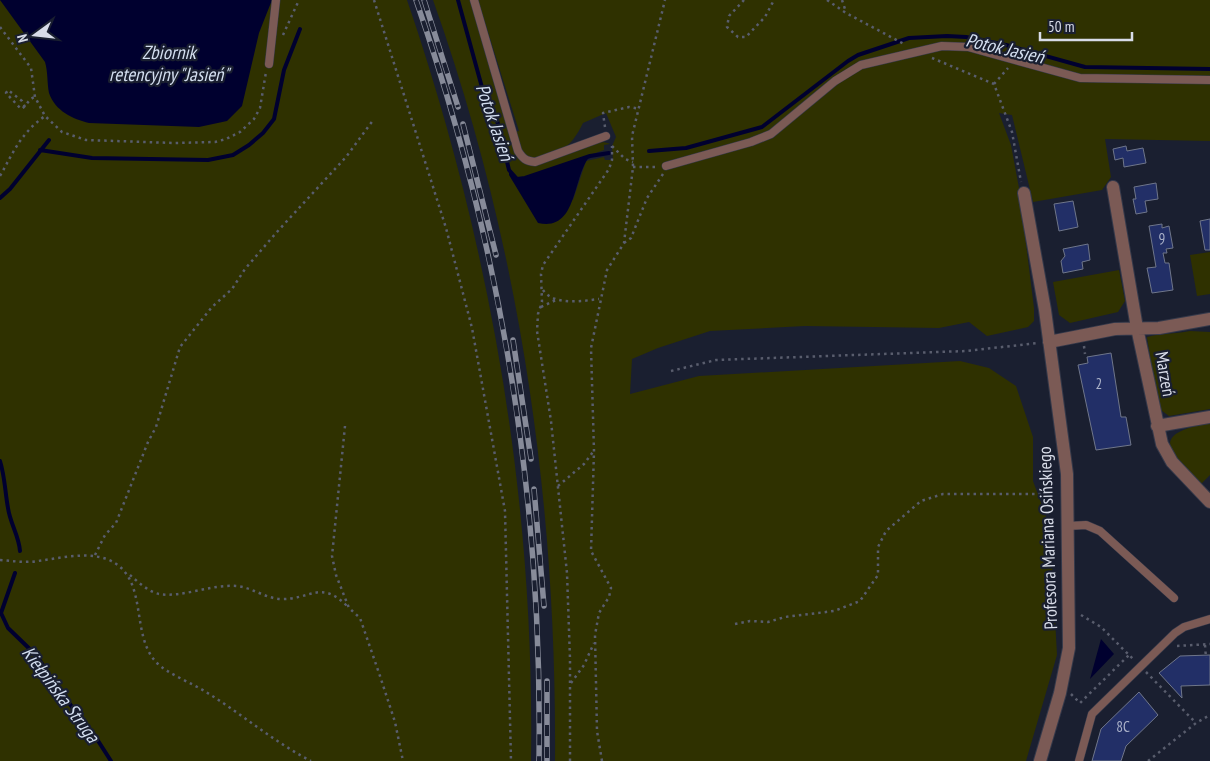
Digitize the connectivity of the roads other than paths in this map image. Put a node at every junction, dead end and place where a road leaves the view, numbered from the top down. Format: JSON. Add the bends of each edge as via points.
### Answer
{"nodes":[{"id":1,"x":276,"y":0,"type":"edge"},
{"id":2,"x":474,"y":0,"type":"edge"},
{"id":3,"x":268,"y":64,"type":"road end"},
{"id":4,"x":1210,"y":80,"type":"edge"},
{"id":5,"x":606,"y":136,"type":"road end"},
{"id":6,"x":666,"y":166,"type":"road end"},
{"id":7,"x":1113,"y":187,"type":"dead end"},
{"id":8,"x":1024,"y":193,"type":"road end"},
{"id":9,"x":1210,"y":319,"type":"edge"},
{"id":10,"x":1137,"y":328,"type":"junction"},
{"id":11,"x":1049,"y":342,"type":"junction"},
{"id":12,"x":1210,"y":417,"type":"edge"},
{"id":13,"x":1157,"y":426,"type":"junction"},
{"id":14,"x":1210,"y":502,"type":"edge"},
{"id":15,"x":1068,"y":526,"type":"junction"},
{"id":16,"x":1174,"y":598,"type":"dead end"},
{"id":17,"x":1210,"y":618,"type":"edge"},
{"id":18,"x":1040,"y":761,"type":"edge"},
{"id":19,"x":1079,"y":761,"type":"edge"}],
"edges":[{"from":1,"to":3,"type":"lane"},
{"from":2,"to":5,"type":"lane","via":[[522,158],[535,162]]},
{"from":4,"to":6,"type":"lane","via":[[1080,78],[968,47],[913,49],[848,72],[762,139]]},
{"from":7,"to":10,"type":"street","name":"Marzeń"},
{"from":8,"to":11,"type":"street","name":"Profesora Mariana Osińskiego"},
{"from":9,"to":10,"type":"street","via":[[1159,328]]},
{"from":10,"to":11,"type":"street"},
{"from":10,"to":13,"type":"street","name":"Marzeń"},
{"from":11,"to":15,"type":"street","name":"Profesora Mariana Osińskiego","via":[[1067,474]]},
{"from":12,"to":13,"type":"street"},
{"from":13,"to":14,"type":"street","name":"Marzeń","via":[[1172,462]]},
{"from":15,"to":16,"type":"lane","via":[[1086,525],[1100,531]]},
{"from":15,"to":18,"type":"street","name":"Profesora Mariana Osińskiego","via":[[1069,648]]},
{"from":17,"to":19,"type":"lane","via":[[1175,633],[1143,669],[1092,714]]}]}
